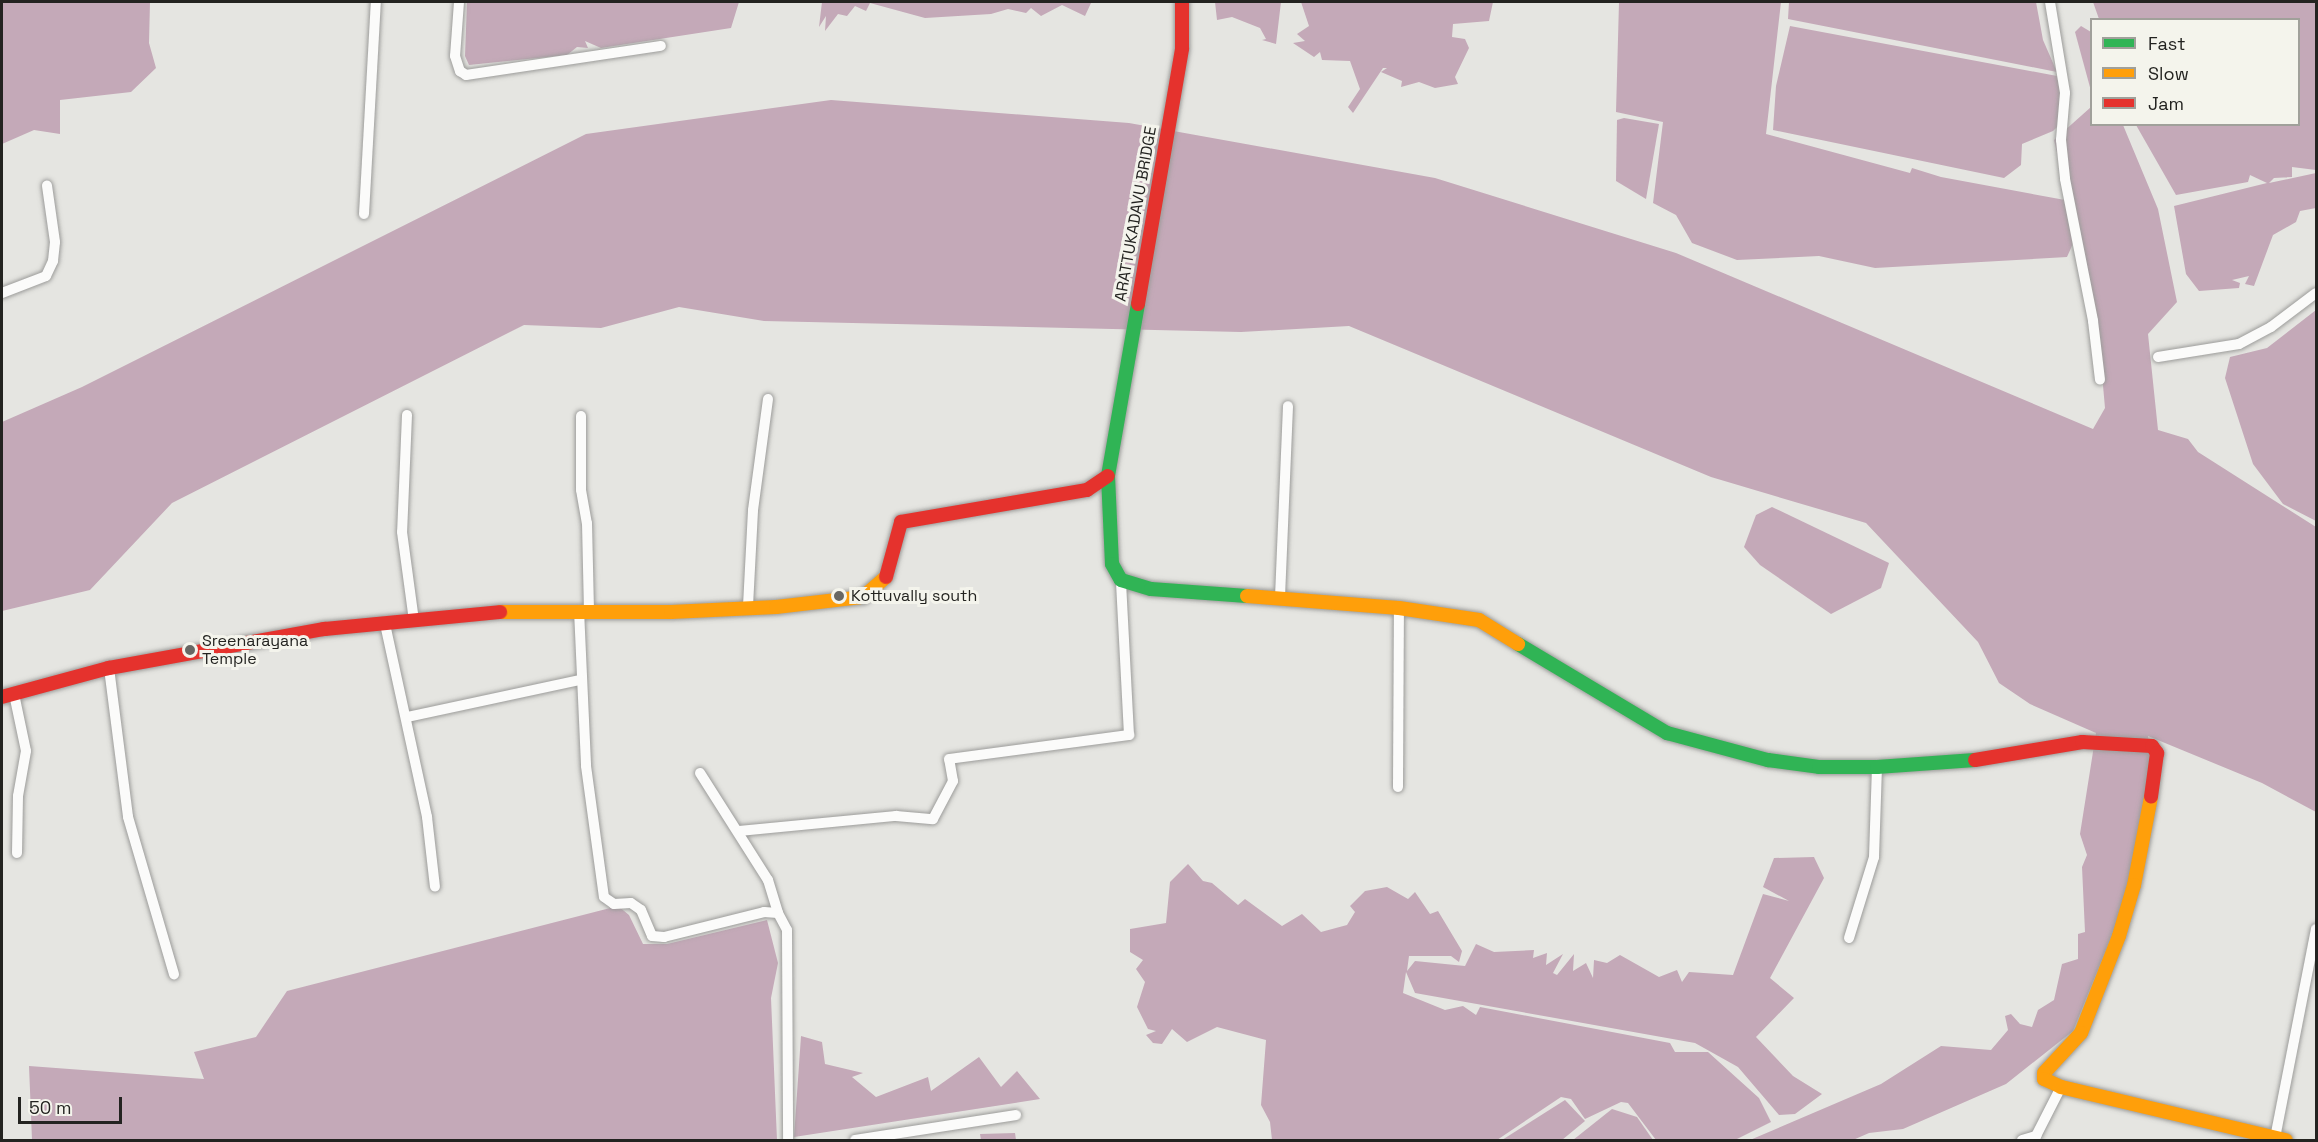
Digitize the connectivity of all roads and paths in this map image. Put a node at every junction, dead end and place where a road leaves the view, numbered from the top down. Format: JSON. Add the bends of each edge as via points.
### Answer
{"nodes":[{"id":1,"x":376,"y":2,"type":"edge"},
{"id":2,"x":459,"y":2,"type":"edge"},
{"id":3,"x":1182,"y":2,"type":"edge"},
{"id":4,"x":2050,"y":2,"type":"edge"},
{"id":5,"x":661,"y":46,"type":"dead end"},
{"id":6,"x":46,"y":186,"type":"dead end"},
{"id":7,"x":364,"y":214,"type":"dead end"},
{"id":8,"x":2,"y":293,"type":"edge"},
{"id":9,"x":2316,"y":293,"type":"edge"},
{"id":10,"x":2158,"y":357,"type":"dead end"},
{"id":11,"x":2100,"y":380,"type":"dead end"},
{"id":12,"x":768,"y":399,"type":"dead end"},
{"id":13,"x":1288,"y":406,"type":"dead end"},
{"id":14,"x":407,"y":415,"type":"dead end"},
{"id":15,"x":581,"y":416,"type":"dead end"},
{"id":16,"x":1108,"y":476,"type":"junction"},
{"id":17,"x":1121,"y":580,"type":"junction"},
{"id":18,"x":1280,"y":597,"type":"junction"},
{"id":19,"x":748,"y":606,"type":"junction"},
{"id":20,"x":1399,"y":608,"type":"junction"},
{"id":21,"x":584,"y":609,"type":"junction"},
{"id":22,"x":414,"y":621,"type":"junction"},
{"id":23,"x":385,"y":624,"type":"junction"},
{"id":24,"x":109,"y":668,"type":"junction"},
{"id":25,"x":580,"y":680,"type":"junction"},
{"id":26,"x":8,"y":695,"type":"edge"},
{"id":27,"x":407,"y":717,"type":"junction"},
{"id":28,"x":1877,"y":767,"type":"junction"},
{"id":29,"x":700,"y":773,"type":"dead end"},
{"id":30,"x":1398,"y":787,"type":"dead end"},
{"id":31,"x":739,"y":831,"type":"junction"},
{"id":32,"x":17,"y":854,"type":"dead end"},
{"id":33,"x":435,"y":886,"type":"dead end"},
{"id":34,"x":778,"y":913,"type":"junction"},
{"id":35,"x":2316,"y":929,"type":"edge"},
{"id":36,"x":1849,"y":938,"type":"dead end"},
{"id":37,"x":174,"y":974,"type":"dead end"},
{"id":38,"x":2061,"y":1087,"type":"junction"},
{"id":39,"x":1016,"y":1115,"type":"dead end"},
{"id":40,"x":2281,"y":1139,"type":"edge"},
{"id":41,"x":788,"y":1140,"type":"edge"},
{"id":42,"x":855,"y":1140,"type":"edge"},
{"id":43,"x":2022,"y":1140,"type":"edge"}],
"edges":[{"from":1,"to":7,"type":"street"},
{"from":2,"to":5,"type":"street","via":[[455,56],[459,71],[466,75]]},
{"from":3,"to":16,"type":"street","name":"ARATTUKADAVU BRIDGE","via":[[1182,48]]},
{"from":4,"to":11,"type":"street","via":[[2065,93],[2061,141],[2065,179],[2093,321]]},
{"from":6,"to":8,"type":"street","via":[[55,242],[53,261],[46,276]]},
{"from":9,"to":10,"type":"street","via":[[2271,327],[2239,344]]},
{"from":12,"to":19,"type":"street","via":[[753,510]]},
{"from":13,"to":18,"type":"street"},
{"from":14,"to":22,"type":"street","via":[[402,531]]},
{"from":15,"to":21,"type":"street","via":[[581,490],[587,523]]},
{"from":16,"to":17,"type":"street","name":"ARATTUKADAVU BRIDGE","via":[[1112,564]]},
{"from":16,"to":19,"type":"street","via":[[1087,489],[901,522],[885,582],[862,597]]},
{"from":17,"to":18,"type":"street","via":[[1150,589]]},
{"from":17,"to":31,"type":"street","via":[[1129,735],[949,759],[953,781],[933,819],[896,816]]},
{"from":18,"to":20,"type":"street"},
{"from":19,"to":21,"type":"street","via":[[671,612]]},
{"from":20,"to":28,"type":"street","via":[[1479,620],[1667,733],[1768,760],[1820,767]]},
{"from":20,"to":30,"type":"street"},
{"from":21,"to":22,"type":"street"},
{"from":21,"to":25,"type":"street"},
{"from":22,"to":23,"type":"street"},
{"from":23,"to":24,"type":"street","via":[[324,629]]},
{"from":23,"to":27,"type":"street"},
{"from":24,"to":26,"type":"street"},
{"from":24,"to":37,"type":"street","via":[[129,817]]},
{"from":25,"to":27,"type":"street"},
{"from":25,"to":34,"type":"street","via":[[586,766],[604,897],[614,904],[631,903],[641,910],[652,936],[664,937],[764,912]]},
{"from":26,"to":32,"type":"street","via":[[26,751],[18,796]]},
{"from":27,"to":33,"type":"street","via":[[427,817]]},
{"from":28,"to":36,"type":"street","via":[[1874,857]]},
{"from":28,"to":38,"type":"street","via":[[1961,762],[2082,742],[2152,746],[2157,753],[2134,885],[2119,936],[2081,1033],[2044,1073],[2044,1079]]},
{"from":29,"to":31,"type":"street"},
{"from":31,"to":34,"type":"street","via":[[768,880]]},
{"from":34,"to":41,"type":"street","via":[[787,930]]},
{"from":35,"to":40,"type":"street"},
{"from":38,"to":40,"type":"street"},
{"from":38,"to":43,"type":"street","via":[[2036,1136]]},
{"from":39,"to":42,"type":"street"}]}
